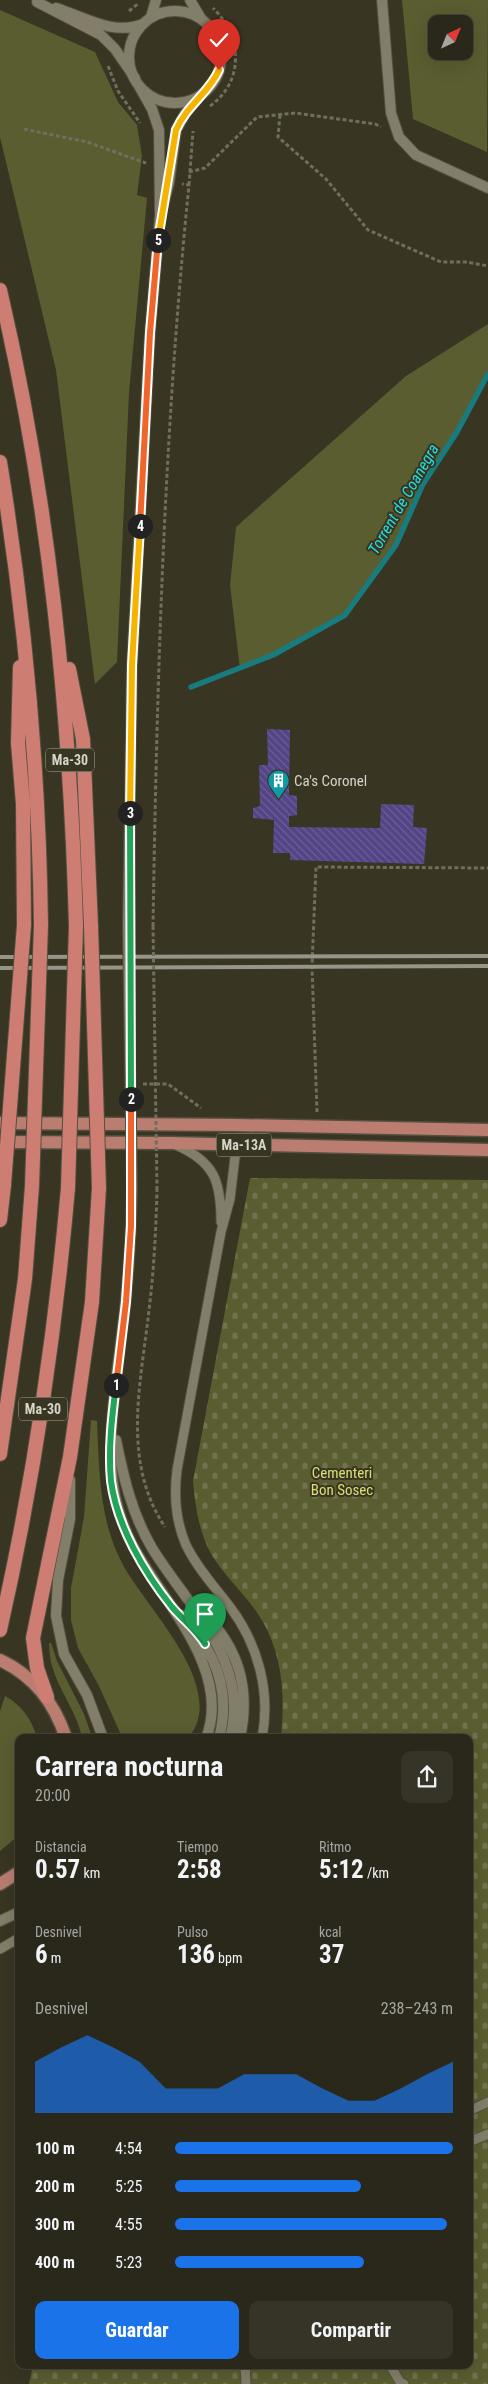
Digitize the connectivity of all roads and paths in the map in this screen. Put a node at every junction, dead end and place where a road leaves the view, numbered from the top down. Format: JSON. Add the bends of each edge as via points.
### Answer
{"nodes":[{"id":1,"x":141,"y":0,"type":"edge"},
{"id":2,"x":156,"y":0,"type":"edge"},
{"id":3,"x":190,"y":0,"type":"edge"},
{"id":4,"x":382,"y":0,"type":"edge"},
{"id":5,"x":35,"y":1,"type":"edge"},
{"id":6,"x":210,"y":5,"type":"dead end"},
{"id":7,"x":126,"y":13,"type":"dead end"},
{"id":8,"x":147,"y":20,"type":"junction"},
{"id":9,"x":202,"y":20,"type":"junction"},
{"id":10,"x":108,"y":63,"type":"dead end"},
{"id":11,"x":114,"y":66,"type":"dead end"},
{"id":12,"x":137,"y":82,"type":"junction"},
{"id":13,"x":201,"y":95,"type":"junction"},
{"id":14,"x":129,"y":98,"type":"dead end"},
{"id":15,"x":208,"y":108,"type":"dead end"},
{"id":16,"x":280,"y":115,"type":"junction"},
{"id":17,"x":142,"y":116,"type":"dead end"},
{"id":18,"x":144,"y":121,"type":"dead end"},
{"id":19,"x":142,"y":127,"type":"dead end"},
{"id":20,"x":24,"y":129,"type":"dead end"},
{"id":21,"x":188,"y":131,"type":"dead end"},
{"id":22,"x":399,"y":137,"type":"junction"},
{"id":23,"x":146,"y":154,"type":"dead end"},
{"id":24,"x":146,"y":164,"type":"junction"},
{"id":25,"x":189,"y":172,"type":"junction"},
{"id":26,"x":164,"y":182,"type":"junction"},
{"id":27,"x":188,"y":185,"type":"junction"},
{"id":28,"x":488,"y":188,"type":"edge"},
{"id":29,"x":488,"y":266,"type":"edge"},
{"id":30,"x":0,"y":290,"type":"edge"},
{"id":31,"x":0,"y":462,"type":"edge"},
{"id":32,"x":55,"y":595,"type":"junction"},
{"id":33,"x":22,"y":609,"type":"junction"},
{"id":34,"x":488,"y":868,"type":"edge"},
{"id":35,"x":138,"y":1084,"type":"dead end"},
{"id":36,"x":210,"y":1110,"type":"dead end"},
{"id":37,"x":325,"y":1112,"type":"dead end"},
{"id":38,"x":308,"y":1113,"type":"dead end"},
{"id":39,"x":317,"y":1113,"type":"junction"},
{"id":40,"x":0,"y":1123,"type":"edge"},
{"id":41,"x":317,"y":1126,"type":"junction"},
{"id":42,"x":488,"y":1130,"type":"edge"},
{"id":43,"x":0,"y":1142,"type":"edge"},
{"id":44,"x":170,"y":1143,"type":"junction"},
{"id":45,"x":246,"y":1145,"type":"junction"},
{"id":46,"x":488,"y":1150,"type":"edge"},
{"id":47,"x":0,"y":1220,"type":"edge"},
{"id":48,"x":221,"y":1232,"type":"junction"},
{"id":49,"x":113,"y":1425,"type":"junction"},
{"id":50,"x":0,"y":1454,"type":"edge"},
{"id":51,"x":70,"y":1457,"type":"junction"},
{"id":52,"x":168,"y":1532,"type":"dead end"},
{"id":53,"x":185,"y":1595,"type":"junction"},
{"id":54,"x":173,"y":1607,"type":"junction"},
{"id":55,"x":0,"y":1629,"type":"edge"},
{"id":56,"x":0,"y":1660,"type":"edge"},
{"id":57,"x":47,"y":1697,"type":"junction"},
{"id":58,"x":65,"y":1734,"type":"edge"},
{"id":59,"x":102,"y":1734,"type":"edge"},
{"id":60,"x":207,"y":1734,"type":"edge"},
{"id":61,"x":220,"y":1734,"type":"edge"},
{"id":62,"x":230,"y":1734,"type":"edge"},
{"id":63,"x":240,"y":1734,"type":"edge"},
{"id":64,"x":262,"y":1734,"type":"edge"},
{"id":65,"x":15,"y":1875,"type":"edge"},
{"id":66,"x":0,"y":1884,"type":"edge"},
{"id":67,"x":15,"y":1914,"type":"edge"},
{"id":68,"x":0,"y":1922,"type":"edge"},
{"id":69,"x":15,"y":1940,"type":"edge"},
{"id":70,"x":0,"y":1949,"type":"edge"},
{"id":71,"x":488,"y":2102,"type":"edge"},
{"id":72,"x":473,"y":2109,"type":"edge"},
{"id":73,"x":488,"y":2134,"type":"edge"},
{"id":74,"x":473,"y":2140,"type":"edge"},
{"id":75,"x":245,"y":2369,"type":"edge"},
{"id":76,"x":392,"y":2369,"type":"edge"},
{"id":77,"x":246,"y":2384,"type":"edge"},
{"id":78,"x":404,"y":2384,"type":"edge"}],
"edges":[{"from":1,"to":7,"type":"path"},
{"from":2,"to":8,"type":"street"},
{"from":3,"to":9,"type":"street"},
{"from":4,"to":22,"type":"street","via":[[391,113]]},
{"from":5,"to":8,"type":"street","via":[[116,29],[131,28]]},
{"from":5,"to":12,"type":"street","via":[[101,35]]},
{"from":6,"to":15,"type":"path","via":[[232,34],[236,59],[230,85]]},
{"from":8,"to":9,"type":"street","via":[[174,11]]},
{"from":8,"to":12,"type":"street","via":[[135,33],[129,50]]},
{"from":9,"to":13,"type":"street","via":[[214,32],[220,54],[216,77]]},
{"from":10,"to":19,"type":"path","via":[[118,91]]},
{"from":11,"to":14,"type":"path","via":[[119,83]]},
{"from":12,"to":13,"type":"street","via":[[150,96],[166,102],[184,102]]},
{"from":12,"to":26,"type":"street","via":[[159,130]]},
{"from":13,"to":26,"type":"street","via":[[184,114],[176,130]]},
{"from":16,"to":22,"type":"path","via":[[296,114],[375,124]]},
{"from":16,"to":25,"type":"path","via":[[257,117],[205,168]]},
{"from":16,"to":29,"type":"path","via":[[278,137],[326,179],[368,230],[441,262]]},
{"from":17,"to":18,"type":"path"},
{"from":20,"to":24,"type":"path","via":[[88,142]]},
{"from":21,"to":25,"type":"path","via":[[192,124]]},
{"from":22,"to":28,"type":"street","via":[[416,155]]},
{"from":23,"to":24,"type":"path"},
{"from":24,"to":26,"type":"path","via":[[147,180]]},
{"from":25,"to":27,"type":"path"},
{"from":26,"to":27,"type":"path"},
{"from":26,"to":49,"type":"street","bridge":true,"via":[[150,333],[132,665],[128,926],[132,1188],[127,1286]]},
{"from":27,"to":52,"type":"path","bridge":true,"via":[[164,514],[153,926],[157,1188],[152,1286],[137,1434],[145,1483]]},
{"from":30,"to":32,"type":"highway","number":"Ma-30","via":[[32,447]]},
{"from":31,"to":33,"type":"highway","number":"Ma-30"},
{"from":32,"to":51,"type":"highway","bridge":true,"via":[[83,739],[98,1188],[92,1302]]},
{"from":32,"to":55,"type":"highway","number":"Ma-30","bridge":true,"via":[[70,764],[76,926],[68,1188],[43,1407]]},
{"from":33,"to":47,"type":"highway","bridge":true,"via":[[18,743],[23,804],[24,925]]},
{"from":33,"to":50,"type":"highway","number":"Ma-30","bridge":true,"via":[[36,769],[41,925],[32,1186],[25,1279]]},
{"from":34,"to":39,"type":"path","via":[[316,867],[312,966]]},
{"from":35,"to":36,"type":"path","via":[[168,1084],[201,1108]]},
{"from":37,"to":39,"type":"path"},
{"from":38,"to":39,"type":"path"},
{"from":39,"to":41,"type":"path"},
{"from":40,"to":41,"type":"main road","number":"Ma-13A"},
{"from":41,"to":42,"type":"main road","number":"Ma-13A"},
{"from":43,"to":44,"type":"main road","number":"Ma-13A"},
{"from":44,"to":45,"type":"main road","number":"Ma-13A"},
{"from":44,"to":48,"type":"lane","via":[[200,1159],[215,1175],[221,1197]]},
{"from":45,"to":46,"type":"main road","number":"Ma-13A"},
{"from":45,"to":48,"type":"lane","via":[[236,1153],[230,1199]]},
{"from":48,"to":64,"type":"lane","via":[[177,1470],[176,1497],[182,1535],[191,1554],[238,1619],[255,1652],[265,1699]]},
{"from":49,"to":53,"type":"street","via":[[123,1478],[134,1512],[152,1548]]},
{"from":49,"to":54,"type":"street","via":[[111,1481],[118,1509],[140,1559]]},
{"from":51,"to":57,"type":"highway","via":[[34,1638],[37,1668]]},
{"from":51,"to":59,"type":"street","via":[[70,1519],[55,1600],[56,1616],[64,1654],[87,1695]]},
{"from":53,"to":62,"type":"street","via":[[218,1645],[230,1675],[234,1704]]},
{"from":53,"to":63,"type":"street","via":[[216,1626],[237,1663],[244,1701]]},
{"from":54,"to":60,"type":"street","via":[[202,1660],[208,1679],[212,1714]]},
{"from":54,"to":61,"type":"street","via":[[199,1633],[218,1673],[224,1708]]},
{"from":56,"to":57,"type":"main road","via":[[32,1680]]},
{"from":57,"to":58,"type":"main road"},
{"from":65,"to":66,"type":"main road"},
{"from":67,"to":68,"type":"street"},
{"from":69,"to":70,"type":"lane"},
{"from":71,"to":72,"type":"lane"},
{"from":73,"to":74,"type":"lane"},
{"from":75,"to":77,"type":"lane"},
{"from":76,"to":78,"type":"lane"}]}
